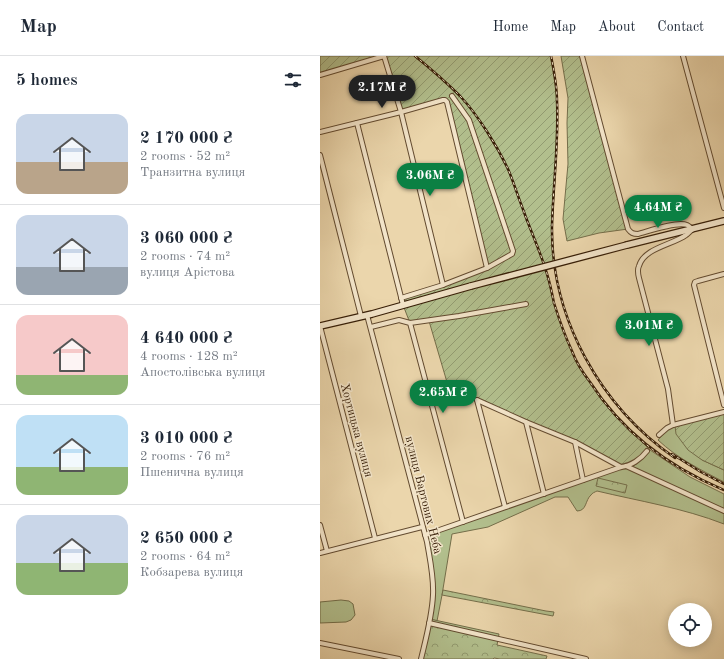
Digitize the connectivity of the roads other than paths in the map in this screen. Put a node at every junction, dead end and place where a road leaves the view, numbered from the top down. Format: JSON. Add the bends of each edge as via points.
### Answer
{"nodes":[{"id":1,"x":582,"y":56,"type":"edge"},
{"id":2,"x":683,"y":56,"type":"edge"},
{"id":3,"x":320,"y":75,"type":"edge"},
{"id":4,"x":452,"y":96,"type":"dead end"},
{"id":5,"x":401,"y":112,"type":"junction"},
{"id":6,"x":357,"y":123,"type":"junction"},
{"id":7,"x":320,"y":132,"type":"edge"},
{"id":8,"x":320,"y":155,"type":"edge"},
{"id":9,"x":724,"y":208,"type":"edge"},
{"id":10,"x":724,"y":221,"type":"edge"},
{"id":11,"x":693,"y":229,"type":"junction"},
{"id":12,"x":487,"y":268,"type":"junction"},
{"id":13,"x":724,"y":274,"type":"edge"},
{"id":14,"x":443,"y":285,"type":"junction"},
{"id":15,"x":401,"y":298,"type":"junction"},
{"id":16,"x":526,"y":304,"type":"dead end"},
{"id":17,"x":403,"y":305,"type":"junction"},
{"id":18,"x":367,"y":315,"type":"junction"},
{"id":19,"x":408,"y":322,"type":"junction"},
{"id":20,"x":320,"y":326,"type":"edge"},
{"id":21,"x":371,"y":328,"type":"junction"},
{"id":22,"x":724,"y":405,"type":"edge"},
{"id":23,"x":724,"y":412,"type":"edge"},
{"id":24,"x":526,"y":422,"type":"junction"},
{"id":25,"x":673,"y":425,"type":"junction"},
{"id":26,"x":659,"y":435,"type":"dead end"},
{"id":27,"x":575,"y":442,"type":"junction"},
{"id":28,"x":647,"y":451,"type":"dead end"},
{"id":29,"x":624,"y":466,"type":"junction"},
{"id":30,"x":583,"y":480,"type":"junction"},
{"id":31,"x":544,"y":494,"type":"junction"},
{"id":32,"x":505,"y":507,"type":"junction"},
{"id":33,"x":724,"y":511,"type":"edge"},
{"id":34,"x":463,"y":522,"type":"junction"},
{"id":35,"x":320,"y":525,"type":"edge"},
{"id":36,"x":422,"y":527,"type":"junction"},
{"id":37,"x":425,"y":535,"type":"junction"},
{"id":38,"x":375,"y":538,"type":"junction"},
{"id":39,"x":327,"y":551,"type":"junction"},
{"id":40,"x":320,"y":553,"type":"edge"},
{"id":41,"x":430,"y":623,"type":"junction"},
{"id":42,"x":320,"y":643,"type":"edge"},
{"id":43,"x":399,"y":659,"type":"edge"},
{"id":44,"x":421,"y":659,"type":"edge"},
{"id":45,"x":586,"y":659,"type":"edge"}],
"edges":[{"from":1,"to":11,"type":"street","via":[[628,229],[633,234],[681,224]]},
{"from":2,"to":9,"type":"street"},
{"from":3,"to":5,"type":"street","via":[[384,56]]},
{"from":4,"to":12,"type":"street","via":[[469,120],[513,251]]},
{"from":5,"to":6,"type":"street"},
{"from":5,"to":12,"type":"street","via":[[445,100],[447,102]]},
{"from":5,"to":14,"type":"street"},
{"from":6,"to":7,"type":"street"},
{"from":6,"to":15,"type":"street"},
{"from":8,"to":18,"type":"street","name":"вулиця Вартових Неба"},
{"from":10,"to":11,"type":"street"},
{"from":11,"to":17,"type":"street","bridge":true},
{"from":11,"to":25,"type":"street","via":[[685,236],[646,255],[638,268],[668,389]]},
{"from":12,"to":14,"type":"street"},
{"from":13,"to":22,"type":"street","via":[[695,282],[694,285]]},
{"from":14,"to":15,"type":"street"},
{"from":15,"to":17,"type":"street"},
{"from":16,"to":19,"type":"street"},
{"from":17,"to":18,"type":"street"},
{"from":18,"to":20,"type":"street"},
{"from":18,"to":21,"type":"street","name":"вулиця Вартових Неба"},
{"from":19,"to":21,"type":"street","via":[[399,320]]},
{"from":19,"to":34,"type":"street"},
{"from":20,"to":38,"type":"street","name":"Хортицька вулиця"},
{"from":21,"to":36,"type":"street","name":"вулиця Вартових Неба"},
{"from":23,"to":25,"type":"street"},
{"from":24,"to":27,"type":"street"},
{"from":24,"to":31,"type":"street"},
{"from":24,"to":32,"type":"street","via":[[477,400]]},
{"from":25,"to":26,"type":"street"},
{"from":27,"to":29,"type":"street"},
{"from":27,"to":30,"type":"street"},
{"from":28,"to":29,"type":"street","via":[[636,461]]},
{"from":29,"to":30,"type":"street"},
{"from":29,"to":33,"type":"street"},
{"from":30,"to":31,"type":"street"},
{"from":31,"to":32,"type":"street"},
{"from":32,"to":34,"type":"street"},
{"from":34,"to":37,"type":"street"},
{"from":35,"to":39,"type":"street"},
{"from":36,"to":37,"type":"street","name":"вулиця Вартових Неба"},
{"from":36,"to":38,"type":"street"},
{"from":37,"to":41,"type":"street","name":"вулиця Вартових Неба","via":[[433,585]]},
{"from":38,"to":39,"type":"street"},
{"from":39,"to":40,"type":"street"},
{"from":41,"to":44,"type":"street","name":"вулиця Вартових Неба"},
{"from":41,"to":45,"type":"street"},
{"from":42,"to":43,"type":"street"}]}
